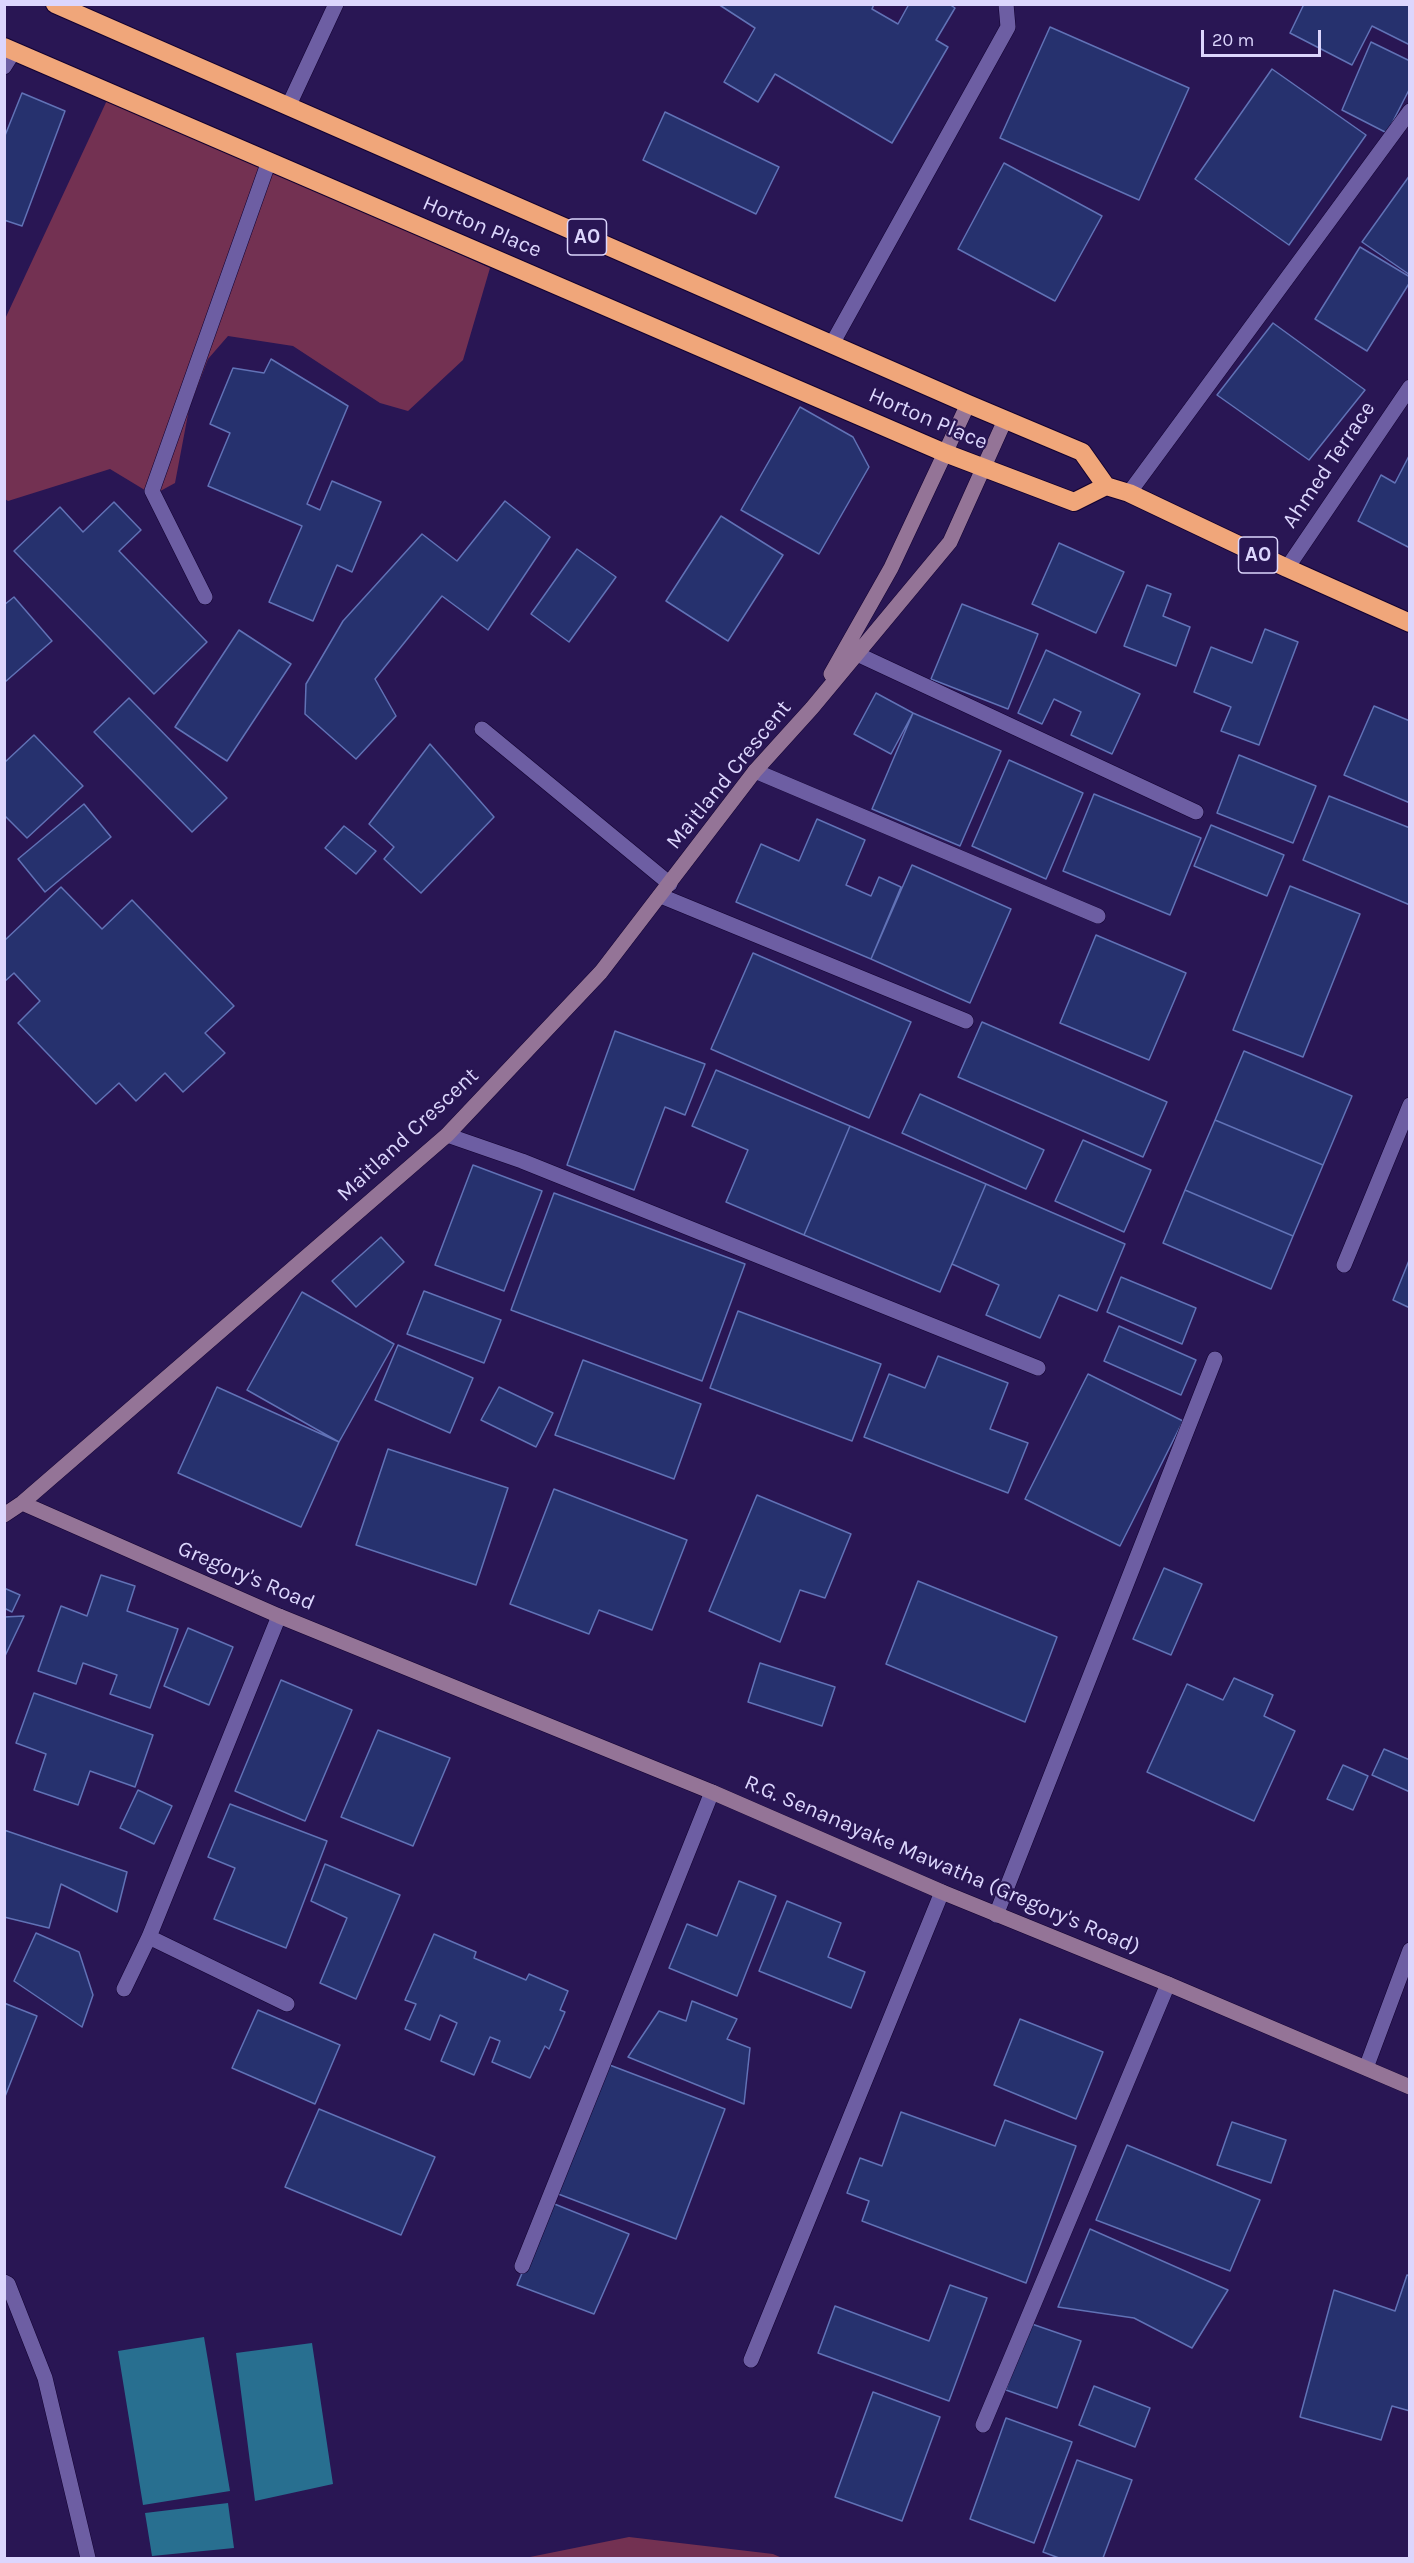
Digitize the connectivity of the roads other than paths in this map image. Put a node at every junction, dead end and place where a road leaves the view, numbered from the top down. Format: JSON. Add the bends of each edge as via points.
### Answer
{"nodes":[{"id":1,"x":55,"y":4,"type":"edge"},
{"id":2,"x":336,"y":4,"type":"edge"},
{"id":3,"x":1006,"y":4,"type":"edge"},
{"id":4,"x":9,"y":49,"type":"edge"},
{"id":5,"x":4,"y":67,"type":"edge"},
{"id":6,"x":288,"y":107,"type":"junction"},
{"id":7,"x":1410,"y":111,"type":"edge"},
{"id":8,"x":269,"y":161,"type":"junction"},
{"id":9,"x":832,"y":344,"type":"junction"},
{"id":10,"x":1410,"y":387,"type":"edge"},
{"id":11,"x":968,"y":404,"type":"junction"},
{"id":12,"x":1005,"y":420,"type":"junction"},
{"id":13,"x":945,"y":453,"type":"junction"},
{"id":14,"x":984,"y":468,"type":"junction"},
{"id":15,"x":1106,"y":486,"type":"junction"},
{"id":16,"x":1128,"y":494,"type":"junction"},
{"id":17,"x":1287,"y":568,"type":"junction"},
{"id":18,"x":205,"y":597,"type":"dead end"},
{"id":19,"x":1410,"y":623,"type":"edge"},
{"id":20,"x":857,"y":654,"type":"junction"},
{"id":21,"x":812,"y":708,"type":"junction"},
{"id":22,"x":482,"y":729,"type":"dead end"},
{"id":23,"x":755,"y":771,"type":"junction"},
{"id":24,"x":1196,"y":812,"type":"dead end"},
{"id":25,"x":666,"y":890,"type":"junction"},
{"id":26,"x":1098,"y":916,"type":"dead end"},
{"id":27,"x":966,"y":1021,"type":"dead end"},
{"id":28,"x":1410,"y":1105,"type":"edge"},
{"id":29,"x":447,"y":1135,"type":"junction"},
{"id":30,"x":1344,"y":1265,"type":"dead end"},
{"id":31,"x":1215,"y":1359,"type":"dead end"},
{"id":32,"x":1038,"y":1368,"type":"dead end"},
{"id":33,"x":22,"y":1503,"type":"junction"},
{"id":34,"x":4,"y":1515,"type":"edge"},
{"id":35,"x":279,"y":1616,"type":"junction"},
{"id":36,"x":455,"y":1686,"type":"joint"},
{"id":37,"x":712,"y":1792,"type":"junction"},
{"id":38,"x":942,"y":1892,"type":"junction"},
{"id":39,"x":996,"y":1915,"type":"junction"},
{"id":40,"x":149,"y":1937,"type":"junction"},
{"id":41,"x":1410,"y":1950,"type":"edge"},
{"id":42,"x":1168,"y":1984,"type":"junction"},
{"id":43,"x":124,"y":1989,"type":"dead end"},
{"id":44,"x":287,"y":2004,"type":"dead end"},
{"id":45,"x":1365,"y":2068,"type":"junction"},
{"id":46,"x":1410,"y":2087,"type":"edge"},
{"id":47,"x":522,"y":2266,"type":"dead end"},
{"id":48,"x":4,"y":2282,"type":"edge"},
{"id":49,"x":751,"y":2361,"type":"dead end"},
{"id":50,"x":983,"y":2425,"type":"dead end"},
{"id":51,"x":88,"y":2559,"type":"edge"}],
"edges":[{"from":1,"to":6,"type":"highway","name":"Horton Place","number":"A0"},
{"from":2,"to":6,"type":"street"},
{"from":3,"to":9,"type":"street","via":[[1008,27]]},
{"from":4,"to":5,"type":"street"},
{"from":4,"to":8,"type":"highway","name":"Horton Place","number":"A0"},
{"from":6,"to":9,"type":"highway","name":"Horton Place","number":"A0"},
{"from":7,"to":16,"type":"street"},
{"from":8,"to":13,"type":"highway","name":"Horton Place","number":"A0"},
{"from":8,"to":18,"type":"street","via":[[152,492]]},
{"from":9,"to":11,"type":"highway","name":"Horton Place","number":"A0"},
{"from":10,"to":17,"type":"street","name":"Ahmed Terrace"},
{"from":11,"to":12,"type":"highway","name":"Horton Place","number":"A0"},
{"from":11,"to":13,"type":"main road","name":"Maitland Crescent"},
{"from":12,"to":14,"type":"main road","name":"Maitland Crescent"},
{"from":12,"to":15,"type":"highway","name":"Horton Place","number":"A0","via":[[1082,452]]},
{"from":13,"to":14,"type":"highway","name":"Horton Place","number":"A0"},
{"from":13,"to":21,"type":"main road","name":"Maitland Crescent","via":[[891,568]]},
{"from":14,"to":15,"type":"highway","name":"Horton Place","number":"A0","via":[[1074,502]]},
{"from":14,"to":20,"type":"main road","name":"Maitland Crescent","via":[[950,542]]},
{"from":15,"to":16,"type":"highway","number":"A0"},
{"from":16,"to":17,"type":"highway","number":"A0"},
{"from":17,"to":19,"type":"highway","number":"A0"},
{"from":20,"to":21,"type":"main road","name":"Maitland Crescent"},
{"from":20,"to":24,"type":"street"},
{"from":21,"to":23,"type":"main road","name":"Maitland Crescent"},
{"from":22,"to":25,"type":"street"},
{"from":23,"to":25,"type":"main road","name":"Maitland Crescent"},
{"from":23,"to":26,"type":"street"},
{"from":25,"to":27,"type":"street"},
{"from":25,"to":29,"type":"main road","name":"Maitland Crescent","via":[[601,972]]},
{"from":28,"to":30,"type":"street"},
{"from":29,"to":32,"type":"street","via":[[522,1161]]},
{"from":29,"to":33,"type":"main road","name":"Maitland Crescent"},
{"from":31,"to":39,"type":"street"},
{"from":33,"to":34,"type":"main road","name":"Maitland Crescent"},
{"from":33,"to":35,"type":"main road","name":"Gregory's Road"},
{"from":35,"to":36,"type":"main road","name":"Gregory's Road"},
{"from":35,"to":40,"type":"street"},
{"from":36,"to":37,"type":"main road","name":"R.G. Senanayake Mawatha (Gregory's Road)"},
{"from":37,"to":38,"type":"main road","name":"R.G. Senanayake Mawatha (Gregory's Road)"},
{"from":37,"to":47,"type":"street"},
{"from":38,"to":39,"type":"main road","name":"R.G. Senanayake Mawatha (Gregory's Road)"},
{"from":38,"to":49,"type":"street"},
{"from":39,"to":42,"type":"main road","name":"R.G. Senanayake Mawatha (Gregory's Road)"},
{"from":40,"to":43,"type":"street"},
{"from":40,"to":44,"type":"street"},
{"from":41,"to":45,"type":"street"},
{"from":42,"to":45,"type":"main road","name":"R.G. Senanayake Mawatha (Gregory's Road)"},
{"from":42,"to":50,"type":"street"},
{"from":45,"to":46,"type":"main road","name":"R.G. Senanayake Mawatha (Gregory's Road)"},
{"from":48,"to":51,"type":"street","via":[[45,2378]]}]}
